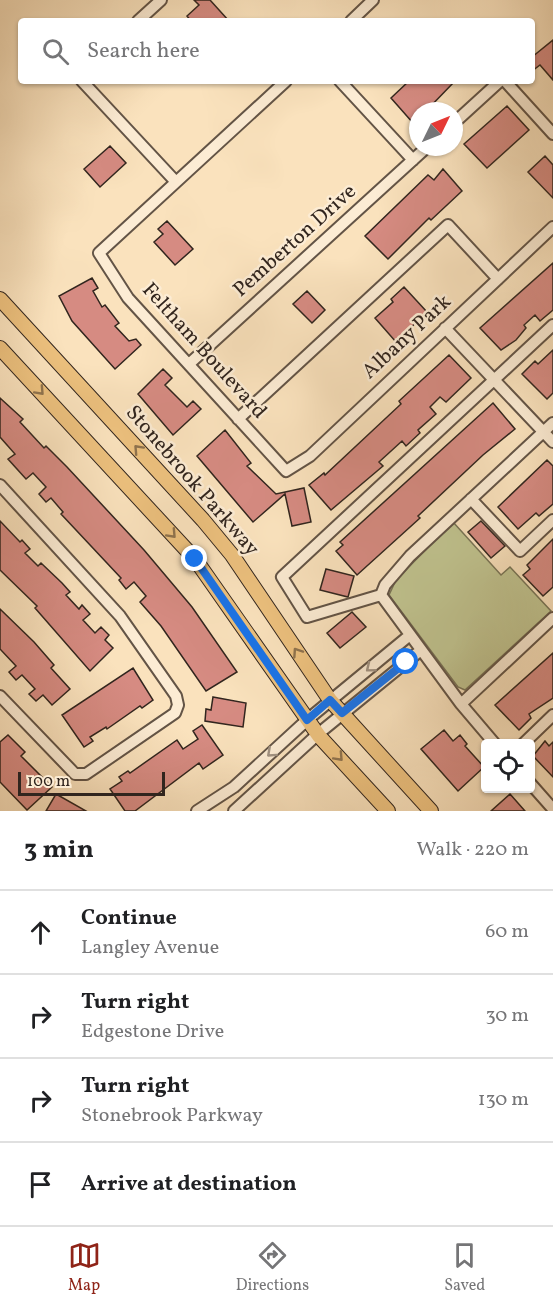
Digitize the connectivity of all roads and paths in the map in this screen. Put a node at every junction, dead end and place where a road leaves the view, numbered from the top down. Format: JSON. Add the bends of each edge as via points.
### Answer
{"nodes":[{"id":1,"x":161,"y":0,"type":"edge"},
{"id":2,"x":373,"y":0,"type":"edge"},
{"id":3,"x":141,"y":18,"type":"edge"},
{"id":4,"x":354,"y":18,"type":"edge"},
{"id":5,"x":85,"y":84,"type":"edge"},
{"id":6,"x":283,"y":84,"type":"edge"},
{"id":7,"x":343,"y":84,"type":"edge"},
{"id":8,"x":497,"y":84,"type":"edge"},
{"id":9,"x":508,"y":84,"type":"edge"},
{"id":10,"x":463,"y":115,"type":"edge"},
{"id":11,"x":553,"y":134,"type":"edge"},
{"id":12,"x":418,"y":156,"type":"edge"},
{"id":13,"x":413,"y":160,"type":"junction"},
{"id":14,"x":176,"y":182,"type":"junction"},
{"id":15,"x":553,"y":227,"type":"edge"},
{"id":16,"x":498,"y":279,"type":"junction"},
{"id":17,"x":0,"y":299,"type":"edge"},
{"id":18,"x":553,"y":325,"type":"edge"},
{"id":19,"x":445,"y":328,"type":"junction"},
{"id":20,"x":0,"y":348,"type":"edge"},
{"id":21,"x":189,"y":364,"type":"junction"},
{"id":22,"x":495,"y":381,"type":"junction"},
{"id":23,"x":238,"y":418,"type":"junction"},
{"id":24,"x":553,"y":423,"type":"edge"},
{"id":25,"x":543,"y":432,"type":"junction"},
{"id":26,"x":553,"y":442,"type":"edge"},
{"id":27,"x":286,"y":471,"type":"joint"},
{"id":28,"x":0,"y":485,"type":"edge"},
{"id":29,"x":471,"y":499,"type":"junction"},
{"id":30,"x":553,"y":520,"type":"edge"},
{"id":31,"x":381,"y":595,"type":"junction"},
{"id":32,"x":553,"y":618,"type":"edge"},
{"id":33,"x":410,"y":635,"type":"junction"},
{"id":34,"x":421,"y":650,"type":"junction"},
{"id":35,"x":0,"y":696,"type":"edge"},
{"id":36,"x":330,"y":700,"type":"junction"},
{"id":37,"x":461,"y":704,"type":"junction"},
{"id":38,"x":342,"y":713,"type":"junction"},
{"id":39,"x":553,"y":716,"type":"edge"},
{"id":40,"x":307,"y":720,"type":"junction"},
{"id":41,"x":318,"y":734,"type":"junction"},
{"id":42,"x":491,"y":739,"type":"edge"},
{"id":43,"x":528,"y":739,"type":"edge"},
{"id":44,"x":535,"y":788,"type":"edge"},
{"id":45,"x":553,"y":809,"type":"edge"},
{"id":46,"x":201,"y":810,"type":"edge"},
{"id":47,"x":234,"y":811,"type":"edge"},
{"id":48,"x":388,"y":811,"type":"edge"},
{"id":49,"x":431,"y":811,"type":"edge"}],
"edges":[{"from":1,"to":3,"type":"street"},
{"from":2,"to":4,"type":"street"},
{"from":5,"to":14,"type":"street"},
{"from":6,"to":14,"type":"street"},
{"from":7,"to":13,"type":"street"},
{"from":8,"to":10,"type":"street"},
{"from":9,"to":11,"type":"street"},
{"from":12,"to":13,"type":"street","name":"Pemberton Drive"},
{"from":13,"to":21,"type":"street","name":"Pemberton Drive"},
{"from":14,"to":21,"type":"street","name":"Feltham Boulevard","via":[[99,253],[128,298]]},
{"from":15,"to":16,"type":"street","name":"Albany Park"},
{"from":16,"to":19,"type":"street","name":"Albany Park"},
{"from":16,"to":23,"type":"street","via":[[448,225]]},
{"from":36,"to":17,"type":"main road","name":"Stonebrook Parkway","one_way":true,"via":[[232,555]]},
{"from":18,"to":22,"type":"street"},
{"from":19,"to":22,"type":"street"},
{"from":19,"to":27,"type":"street","name":"Albany Park","via":[[310,456]]},
{"from":20,"to":40,"type":"main road","one_way":true,"via":[[195,559]]},
{"from":21,"to":23,"type":"street","name":"Feltham Boulevard"},
{"from":22,"to":25,"type":"street"},
{"from":22,"to":31,"type":"street","via":[[282,577],[307,617]]},
{"from":23,"to":27,"type":"street","name":"Feltham Boulevard"},
{"from":24,"to":25,"type":"street"},
{"from":25,"to":26,"type":"street"},
{"from":25,"to":29,"type":"street"},
{"from":28,"to":35,"type":"street","via":[[120,616],[164,677],[178,705],[175,713],[86,774],[75,774]]},
{"from":29,"to":30,"type":"street","via":[[520,551]]},
{"from":29,"to":31,"type":"street","via":[[410,556]]},
{"from":31,"to":33,"type":"street"},
{"from":32,"to":37,"type":"street"},
{"from":33,"to":34,"type":"street"},
{"from":33,"to":36,"type":"street","one_way":true},
{"from":34,"to":37,"type":"street"},
{"from":34,"to":38,"type":"street"},
{"from":36,"to":38,"type":"main road","name":"Stonebrook Parkway"},
{"from":36,"to":40,"type":"street"},
{"from":37,"to":42,"type":"street"},
{"from":38,"to":41,"type":"street"},
{"from":38,"to":49,"type":"main road","name":"Stonebrook Parkway"},
{"from":39,"to":43,"type":"street"},
{"from":40,"to":41,"type":"main road"},
{"from":40,"to":46,"type":"street","one_way":true,"via":[[234,787]]},
{"from":41,"to":47,"type":"street"},
{"from":41,"to":48,"type":"main road","one_way":true},
{"from":44,"to":45,"type":"street"}]}
